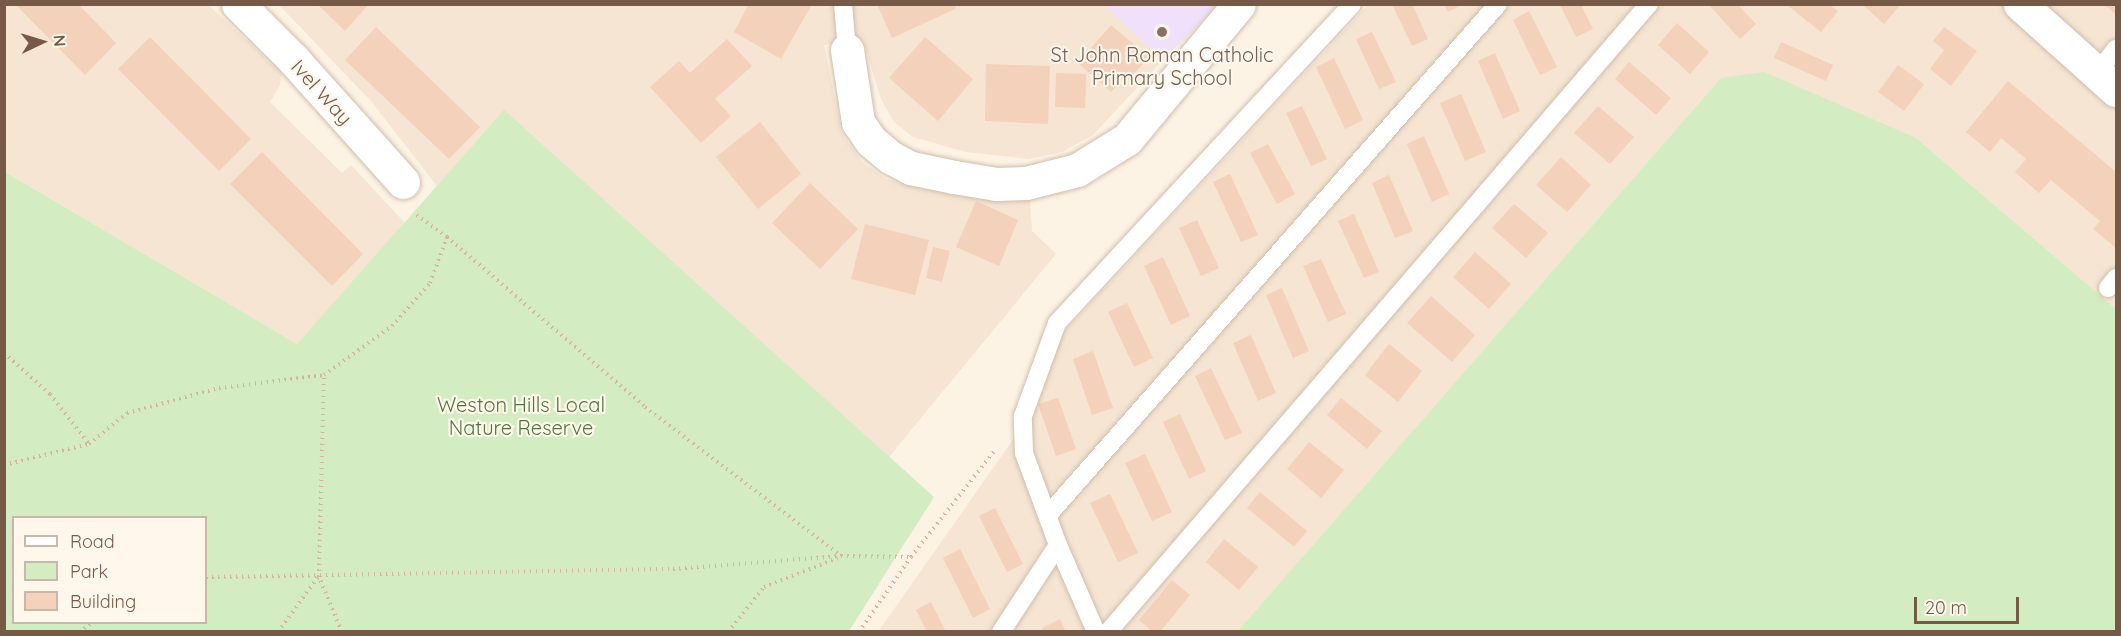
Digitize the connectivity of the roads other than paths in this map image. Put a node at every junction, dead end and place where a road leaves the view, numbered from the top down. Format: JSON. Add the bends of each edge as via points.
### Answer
{"nodes":[{"id":1,"x":238,"y":4,"type":"edge"},
{"id":2,"x":843,"y":4,"type":"edge"},
{"id":3,"x":1239,"y":4,"type":"edge"},
{"id":4,"x":1352,"y":4,"type":"edge"},
{"id":5,"x":1498,"y":4,"type":"edge"},
{"id":6,"x":1649,"y":4,"type":"edge"},
{"id":7,"x":2020,"y":4,"type":"edge"},
{"id":8,"x":848,"y":50,"type":"joint"},
{"id":9,"x":2110,"y":71,"type":"edge"},
{"id":10,"x":404,"y":182,"type":"road end"},
{"id":11,"x":1048,"y":515,"type":"junction"},
{"id":12,"x":1058,"y":545,"type":"junction"},
{"id":13,"x":1001,"y":632,"type":"edge"},
{"id":14,"x":1096,"y":632,"type":"edge"},
{"id":15,"x":1108,"y":632,"type":"edge"}],
"edges":[{"from":1,"to":10,"type":"street","name":"Ivel Way","via":[[293,58]]},
{"from":2,"to":8,"type":"lane"},
{"from":3,"to":8,"type":"street","via":[[1127,139],[1077,170],[1026,183],[996,184],[954,177],[911,168],[890,158],[858,122]]},
{"from":4,"to":11,"type":"lane","via":[[1057,323],[1023,416],[1024,453]]},
{"from":5,"to":11,"type":"lane"},
{"from":6,"to":15,"type":"lane"},
{"from":7,"to":9,"type":"street"},
{"from":11,"to":12,"type":"lane"},
{"from":12,"to":13,"type":"lane"},
{"from":12,"to":14,"type":"lane"}]}
